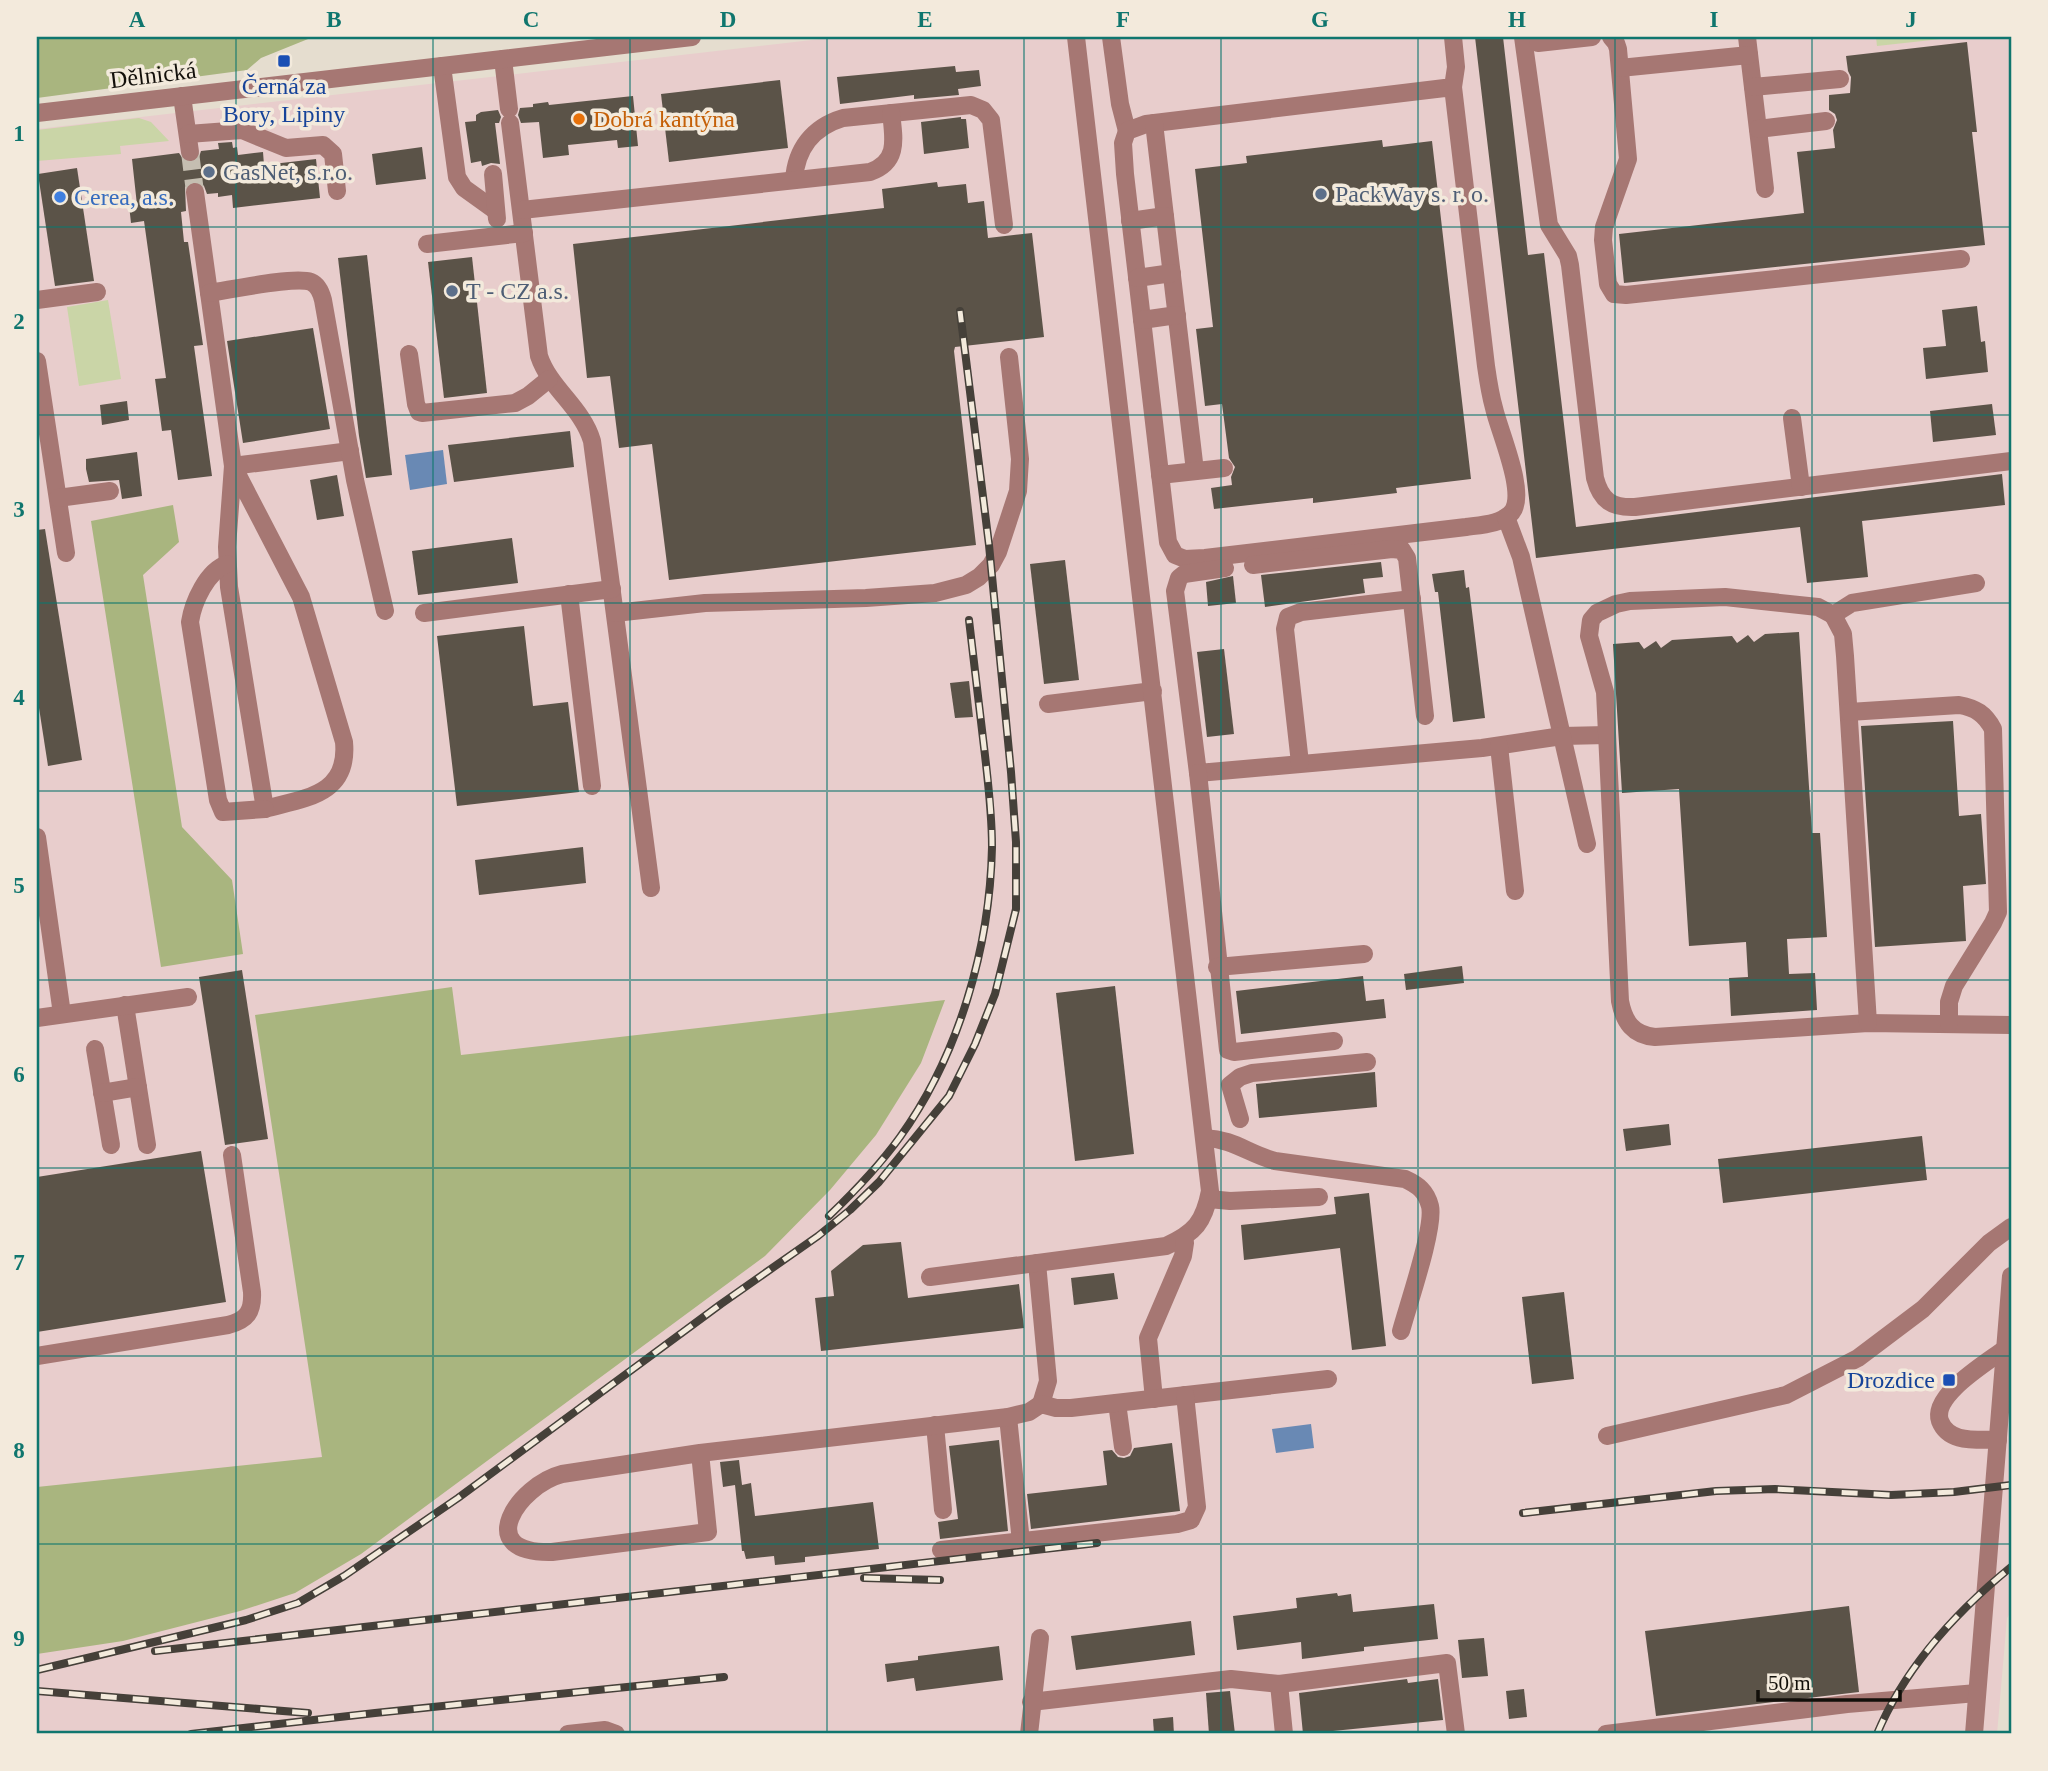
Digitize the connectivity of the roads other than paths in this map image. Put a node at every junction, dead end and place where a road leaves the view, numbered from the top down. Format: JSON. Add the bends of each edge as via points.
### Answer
{"nodes":[{"id":1,"x":692,"y":37,"type":"edge"},
{"id":2,"x":1076,"y":37,"type":"edge"},
{"id":3,"x":1111,"y":37,"type":"edge"},
{"id":4,"x":1453,"y":37,"type":"edge"},
{"id":5,"x":1592,"y":37,"type":"edge"},
{"id":6,"x":1611,"y":37,"type":"edge"},
{"id":7,"x":1531,"y":40,"type":"edge"},
{"id":8,"x":1748,"y":46,"type":"edge"},
{"id":9,"x":503,"y":59,"type":"junction"},
{"id":10,"x":442,"y":66,"type":"junction"},
{"id":11,"x":1620,"y":68,"type":"junction"},
{"id":12,"x":1840,"y":79,"type":"dead end"},
{"id":13,"x":1453,"y":87,"type":"junction"},
{"id":14,"x":1753,"y":87,"type":"junction"},
{"id":15,"x":183,"y":96,"type":"junction"},
{"id":16,"x":37,"y":113,"type":"edge"},
{"id":17,"x":891,"y":113,"type":"junction"},
{"id":18,"x":1826,"y":121,"type":"dead end"},
{"id":19,"x":1154,"y":123,"type":"junction"},
{"id":20,"x":1758,"y":129,"type":"junction"},
{"id":21,"x":1127,"y":131,"type":"junction"},
{"id":22,"x":493,"y":174,"type":"dead end"},
{"id":23,"x":794,"y":180,"type":"junction"},
{"id":24,"x":1765,"y":189,"type":"dead end"},
{"id":25,"x":195,"y":191,"type":"tunnel mouth"},
{"id":26,"x":337,"y":191,"type":"dead end"},
{"id":27,"x":496,"y":211,"type":"junction"},
{"id":28,"x":522,"y":211,"type":"junction"},
{"id":29,"x":1165,"y":216,"type":"junction"},
{"id":30,"x":1130,"y":221,"type":"junction"},
{"id":31,"x":1004,"y":225,"type":"dead end"},
{"id":32,"x":524,"y":233,"type":"junction"},
{"id":33,"x":499,"y":236,"type":"junction"},
{"id":34,"x":427,"y":244,"type":"dead end"},
{"id":35,"x":1961,"y":259,"type":"dead end"},
{"id":36,"x":1172,"y":273,"type":"junction"},
{"id":37,"x":1137,"y":278,"type":"junction"},
{"id":38,"x":97,"y":292,"type":"dead end"},
{"id":39,"x":209,"y":293,"type":"junction"},
{"id":40,"x":37,"y":300,"type":"edge"},
{"id":41,"x":1177,"y":315,"type":"junction"},
{"id":42,"x":1142,"y":320,"type":"junction"},
{"id":43,"x":409,"y":354,"type":"dead end"},
{"id":44,"x":1009,"y":357,"type":"dead end"},
{"id":45,"x":37,"y":361,"type":"edge"},
{"id":46,"x":549,"y":379,"type":"junction"},
{"id":47,"x":1792,"y":418,"type":"dead end"},
{"id":48,"x":350,"y":452,"type":"junction"},
{"id":49,"x":2011,"y":461,"type":"edge"},
{"id":50,"x":233,"y":466,"type":"junction"},
{"id":51,"x":1224,"y":468,"type":"dead end"},
{"id":52,"x":1195,"y":471,"type":"junction"},
{"id":53,"x":1160,"y":475,"type":"junction"},
{"id":54,"x":1801,"y":487,"type":"junction"},
{"id":55,"x":110,"y":491,"type":"dead end"},
{"id":56,"x":58,"y":498,"type":"junction"},
{"id":57,"x":1506,"y":517,"type":"junction"},
{"id":58,"x":66,"y":553,"type":"dead end"},
{"id":59,"x":227,"y":564,"type":"junction"},
{"id":60,"x":1976,"y":583,"type":"dead end"},
{"id":61,"x":612,"y":589,"type":"junction"},
{"id":62,"x":569,"y":594,"type":"junction"},
{"id":63,"x":1412,"y":599,"type":"junction"},
{"id":64,"x":384,"y":611,"type":"dead end"},
{"id":65,"x":424,"y":613,"type":"dead end"},
{"id":66,"x":615,"y":613,"type":"junction"},
{"id":67,"x":1833,"y":615,"type":"junction"},
{"id":68,"x":1153,"y":691,"type":"junction"},
{"id":69,"x":1048,"y":704,"type":"dead end"},
{"id":70,"x":1849,"y":712,"type":"junction"},
{"id":71,"x":1425,"y":716,"type":"dead end"},
{"id":72,"x":1607,"y":735,"type":"junction"},
{"id":73,"x":1562,"y":736,"type":"junction"},
{"id":74,"x":1499,"y":746,"type":"junction"},
{"id":75,"x":1300,"y":763,"type":"junction"},
{"id":76,"x":1198,"y":773,"type":"junction"},
{"id":77,"x":592,"y":786,"type":"dead end"},
{"id":78,"x":265,"y":809,"type":"junction"},
{"id":79,"x":37,"y":837,"type":"edge"},
{"id":80,"x":1587,"y":844,"type":"dead end"},
{"id":81,"x":651,"y":888,"type":"dead end"},
{"id":82,"x":1515,"y":891,"type":"dead end"},
{"id":83,"x":41,"y":900,"type":"edge"},
{"id":84,"x":1364,"y":954,"type":"dead end"},
{"id":85,"x":1217,"y":967,"type":"junction"},
{"id":86,"x":188,"y":997,"type":"dead end"},
{"id":87,"x":125,"y":1005,"type":"junction"},
{"id":88,"x":62,"y":1014,"type":"junction"},
{"id":89,"x":37,"y":1018,"type":"edge"},
{"id":90,"x":1868,"y":1023,"type":"junction"},
{"id":91,"x":1949,"y":1024,"type":"junction"},
{"id":92,"x":2011,"y":1025,"type":"edge"},
{"id":93,"x":1334,"y":1041,"type":"dead end"},
{"id":94,"x":95,"y":1049,"type":"dead end"},
{"id":95,"x":1367,"y":1062,"type":"dead end"},
{"id":96,"x":1230,"y":1085,"type":"junction"},
{"id":97,"x":138,"y":1087,"type":"junction"},
{"id":98,"x":1199,"y":1088,"type":"junction"},
{"id":99,"x":102,"y":1093,"type":"junction"},
{"id":100,"x":1240,"y":1119,"type":"dead end"},
{"id":101,"x":1205,"y":1138,"type":"junction"},
{"id":102,"x":147,"y":1145,"type":"dead end"},
{"id":103,"x":111,"y":1146,"type":"dead end"},
{"id":104,"x":232,"y":1154,"type":"dead end"},
{"id":105,"x":1319,"y":1197,"type":"dead end"},
{"id":106,"x":1209,"y":1199,"type":"junction"},
{"id":107,"x":2011,"y":1227,"type":"edge"},
{"id":108,"x":1184,"y":1237,"type":"junction"},
{"id":109,"x":1037,"y":1263,"type":"junction"},
{"id":110,"x":930,"y":1276,"type":"dead end"},
{"id":111,"x":2011,"y":1276,"type":"edge"},
{"id":112,"x":1402,"y":1331,"type":"dead end"},
{"id":113,"x":2006,"y":1348,"type":"junction"},
{"id":114,"x":37,"y":1356,"type":"edge"},
{"id":115,"x":1328,"y":1379,"type":"dead end"},
{"id":116,"x":1185,"y":1395,"type":"junction"},
{"id":117,"x":1153,"y":1399,"type":"junction"},
{"id":118,"x":1117,"y":1403,"type":"junction"},
{"id":119,"x":1041,"y":1404,"type":"junction"},
{"id":120,"x":1008,"y":1417,"type":"junction"},
{"id":121,"x":935,"y":1425,"type":"junction"},
{"id":122,"x":1607,"y":1436,"type":"dead end"},
{"id":123,"x":1998,"y":1440,"type":"junction"},
{"id":124,"x":1123,"y":1447,"type":"dead end"},
{"id":125,"x":700,"y":1453,"type":"junction"},
{"id":126,"x":943,"y":1510,"type":"dead end"},
{"id":127,"x":1021,"y":1542,"type":"junction"},
{"id":128,"x":941,"y":1550,"type":"dead end"},
{"id":129,"x":1040,"y":1638,"type":"dead end"},
{"id":130,"x":1279,"y":1684,"type":"junction"},
{"id":131,"x":1977,"y":1693,"type":"junction"},
{"id":132,"x":1031,"y":1702,"type":"junction"},
{"id":133,"x":1661,"y":1731,"type":"edge"},
{"id":134,"x":598,"y":1733,"type":"edge"},
{"id":135,"x":568,"y":1734,"type":"edge"},
{"id":136,"x":1029,"y":1734,"type":"edge"},
{"id":137,"x":1284,"y":1734,"type":"edge"},
{"id":138,"x":1456,"y":1734,"type":"edge"},
{"id":139,"x":1606,"y":1734,"type":"edge"},
{"id":140,"x":1974,"y":1734,"type":"edge"}],
"edges":[{"from":1,"to":9,"type":"street","name":"Dělnická"},
{"from":2,"to":68,"type":"street"},
{"from":3,"to":21,"type":"street"},
{"from":4,"to":13,"type":"street"},
{"from":5,"to":7,"type":"street"},
{"from":6,"to":11,"type":"street"},
{"from":7,"to":54,"type":"street","via":[[1549,225],[1570,265],[1595,478],[1601,496],[1624,508]]},
{"from":8,"to":11,"type":"street"},
{"from":8,"to":14,"type":"street"},
{"from":9,"to":10,"type":"street","name":"Dělnická"},
{"from":9,"to":28,"type":"street"},
{"from":10,"to":15,"type":"street","name":"Dělnická"},
{"from":10,"to":27,"type":"street","via":[[457,177],[464,188]]},
{"from":11,"to":35,"type":"street","via":[[1628,159],[1603,240],[1608,284],[1614,294]]},
{"from":12,"to":14,"type":"street"},
{"from":13,"to":19,"type":"street"},
{"from":13,"to":57,"type":"street","via":[[1489,383],[1516,485],[1514,510]]},
{"from":14,"to":20,"type":"street"},
{"from":15,"to":16,"type":"street","name":"Dělnická"},
{"from":15,"to":26,"type":"street","via":[[189,143],[242,130],[286,148],[323,145],[333,154]]},
{"from":17,"to":23,"type":"street","via":[[843,118],[817,130],[801,150]]},
{"from":17,"to":23,"type":"street","via":[[893,147],[879,169]]},
{"from":17,"to":31,"type":"street","via":[[971,105],[989,114]]},
{"from":18,"to":20,"type":"street"},
{"from":19,"to":21,"type":"street"},
{"from":19,"to":29,"type":"street"},
{"from":20,"to":24,"type":"street"},
{"from":21,"to":30,"type":"street","via":[[1124,162]]},
{"from":22,"to":27,"type":"street"},
{"from":23,"to":28,"type":"street"},
{"from":25,"to":39,"type":"street"},
{"from":27,"to":33,"type":"street"},
{"from":28,"to":32,"type":"street"},
{"from":29,"to":30,"type":"street"},
{"from":29,"to":36,"type":"street"},
{"from":30,"to":37,"type":"street"},
{"from":32,"to":33,"type":"street"},
{"from":32,"to":46,"type":"street","via":[[537,346]]},
{"from":33,"to":34,"type":"street"},
{"from":36,"to":37,"type":"street"},
{"from":36,"to":41,"type":"street"},
{"from":37,"to":42,"type":"street"},
{"from":38,"to":40,"type":"street"},
{"from":39,"to":48,"type":"street","via":[[298,281],[319,288]]},
{"from":39,"to":50,"type":"street"},
{"from":41,"to":42,"type":"street"},
{"from":41,"to":52,"type":"street"},
{"from":42,"to":53,"type":"street"},
{"from":43,"to":46,"type":"street","via":[[416,404],[422,413],[508,405]]},
{"from":44,"to":66,"type":"street","via":[[1020,459],[1018,491],[998,552],[979,577],[935,593],[705,603]]},
{"from":45,"to":56,"type":"street"},
{"from":46,"to":61,"type":"street","via":[[588,430]]},
{"from":47,"to":54,"type":"street"},
{"from":48,"to":50,"type":"street"},
{"from":48,"to":64,"type":"street"},
{"from":49,"to":54,"type":"street"},
{"from":50,"to":59,"type":"street"},
{"from":50,"to":78,"type":"street","via":[[300,597],[344,742],[342,771],[326,790]]},
{"from":51,"to":52,"type":"street"},
{"from":52,"to":53,"type":"street"},
{"from":53,"to":57,"type":"street","via":[[1170,549],[1185,559],[1466,527]]},
{"from":55,"to":56,"type":"street"},
{"from":56,"to":58,"type":"street"},
{"from":57,"to":73,"type":"street","via":[[1518,546]]},
{"from":59,"to":78,"type":"street"},
{"from":59,"to":78,"type":"street","via":[[214,572],[202,590],[190,622],[218,800],[223,812]]},
{"from":60,"to":67,"type":"street","via":[[1852,603]]},
{"from":61,"to":62,"type":"street"},
{"from":61,"to":66,"type":"street"},
{"from":62,"to":65,"type":"street"},
{"from":62,"to":77,"type":"street"},
{"from":63,"to":71,"type":"street"},
{"from":63,"to":75,"type":"street","via":[[1288,617],[1285,629]]},
{"from":63,"to":76,"type":"street","via":[[1407,558],[1398,548],[1193,572],[1179,578],[1175,599]]},
{"from":66,"to":81,"type":"street"},
{"from":67,"to":70,"type":"street","via":[[1843,634]]},
{"from":67,"to":72,"type":"street","via":[[1818,607],[1725,597],[1630,601],[1605,608],[1591,620],[1589,636],[1604,684]]},
{"from":68,"to":69,"type":"street"},
{"from":68,"to":98,"type":"street"},
{"from":70,"to":90,"type":"street"},
{"from":70,"to":91,"type":"street","via":[[1959,705],[1980,712],[1993,729],[1998,912],[1954,986]]},
{"from":72,"to":73,"type":"street"},
{"from":72,"to":90,"type":"street","via":[[1620,1001],[1631,1028],[1655,1037]]},
{"from":73,"to":74,"type":"street"},
{"from":73,"to":80,"type":"street"},
{"from":74,"to":75,"type":"street"},
{"from":74,"to":82,"type":"street"},
{"from":75,"to":76,"type":"street"},
{"from":76,"to":85,"type":"street"},
{"from":79,"to":83,"type":"street"},
{"from":83,"to":88,"type":"street"},
{"from":84,"to":85,"type":"street"},
{"from":85,"to":93,"type":"street","via":[[1228,1050]]},
{"from":86,"to":87,"type":"street"},
{"from":87,"to":88,"type":"street"},
{"from":87,"to":97,"type":"street"},
{"from":88,"to":89,"type":"street"},
{"from":90,"to":91,"type":"street"},
{"from":91,"to":92,"type":"street"},
{"from":94,"to":99,"type":"street"},
{"from":95,"to":96,"type":"street","via":[[1252,1073]]},
{"from":96,"to":98,"type":"street"},
{"from":96,"to":100,"type":"street"},
{"from":97,"to":99,"type":"street"},
{"from":97,"to":102,"type":"street"},
{"from":98,"to":101,"type":"street"},
{"from":99,"to":103,"type":"street"},
{"from":101,"to":106,"type":"street"},
{"from":101,"to":112,"type":"street","via":[[1232,1142],[1275,1161],[1418,1184],[1431,1216]]},
{"from":104,"to":114,"type":"street","via":[[252,1292],[249,1313],[228,1325]]},
{"from":105,"to":106,"type":"street"},
{"from":106,"to":108,"type":"street","via":[[1200,1223]]},
{"from":107,"to":122,"type":"street","via":[[1923,1309],[1858,1358],[1786,1395]]},
{"from":108,"to":109,"type":"street","via":[[1152,1249]]},
{"from":108,"to":117,"type":"street","via":[[1183,1256],[1148,1338]]},
{"from":109,"to":110,"type":"street"},
{"from":109,"to":119,"type":"street","via":[[1048,1381]]},
{"from":111,"to":113,"type":"street"},
{"from":113,"to":123,"type":"street"},
{"from":113,"to":123,"type":"street","via":[[1951,1391],[1938,1413],[1950,1435]]},
{"from":115,"to":116,"type":"street"},
{"from":116,"to":117,"type":"street"},
{"from":116,"to":127,"type":"street","via":[[1197,1507],[1191,1520]]},
{"from":117,"to":118,"type":"street"},
{"from":118,"to":119,"type":"street","via":[[1071,1408]]},
{"from":118,"to":124,"type":"street"},
{"from":119,"to":120,"type":"street"},
{"from":120,"to":121,"type":"street"},
{"from":120,"to":127,"type":"street"},
{"from":121,"to":125,"type":"street"},
{"from":121,"to":126,"type":"street"},
{"from":123,"to":131,"type":"street"},
{"from":125,"to":125,"type":"street","via":[[551,1476],[518,1506],[509,1524],[509,1537],[527,1551],[552,1552],[708,1532]]},
{"from":127,"to":128,"type":"street"},
{"from":129,"to":132,"type":"street"},
{"from":130,"to":132,"type":"street","via":[[1231,1679]]},
{"from":130,"to":137,"type":"street"},
{"from":130,"to":138,"type":"street","via":[[1447,1663]]},
{"from":131,"to":133,"type":"street","via":[[1860,1703]]},
{"from":131,"to":140,"type":"street"},
{"from":132,"to":136,"type":"street"},
{"from":133,"to":139,"type":"street"},
{"from":134,"to":135,"type":"street"}]}
